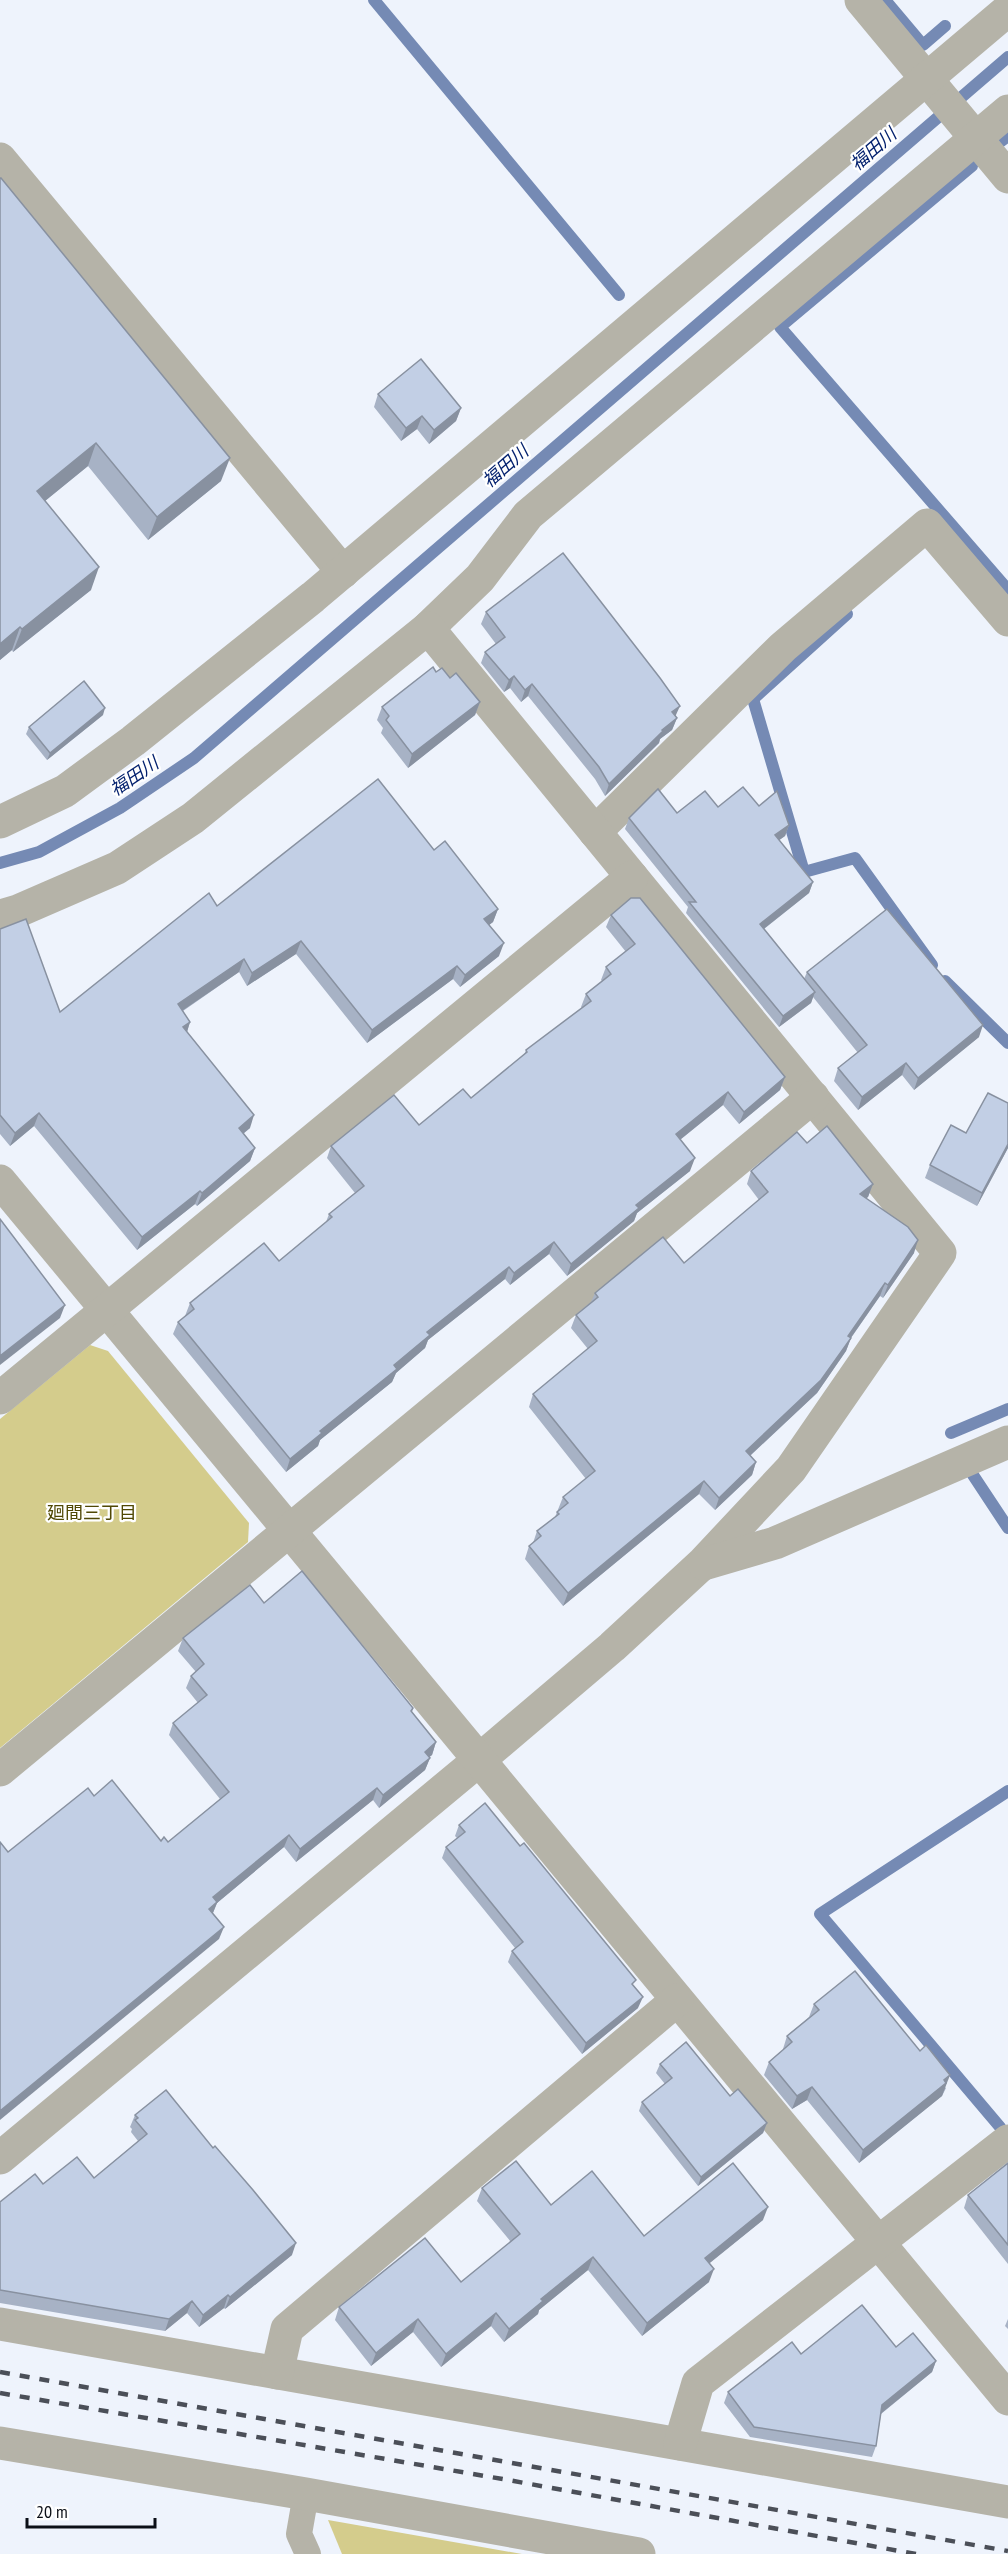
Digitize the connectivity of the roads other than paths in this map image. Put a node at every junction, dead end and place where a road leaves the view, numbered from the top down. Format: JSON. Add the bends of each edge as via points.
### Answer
{"nodes":[{"id":1,"x":861,"y":0,"type":"edge"},
{"id":2,"x":1008,"y":10,"type":"edge"},
{"id":3,"x":932,"y":86,"type":"junction"},
{"id":4,"x":1008,"y":111,"type":"edge"},
{"id":5,"x":971,"y":132,"type":"junction"},
{"id":6,"x":0,"y":159,"type":"edge"},
{"id":7,"x":1008,"y":177,"type":"edge"},
{"id":8,"x":343,"y":572,"type":"junction"},
{"id":9,"x":1008,"y":620,"type":"edge"},
{"id":10,"x":428,"y":628,"type":"junction"},
{"id":11,"x":0,"y":822,"type":"edge"},
{"id":12,"x":595,"y":831,"type":"junction"},
{"id":13,"x":632,"y":877,"type":"junction"},
{"id":14,"x":0,"y":916,"type":"edge"},
{"id":15,"x":813,"y":1097,"type":"junction"},
{"id":16,"x":0,"y":1181,"type":"edge"},
{"id":17,"x":107,"y":1310,"type":"junction"},
{"id":18,"x":0,"y":1398,"type":"edge"},
{"id":19,"x":1008,"y":1442,"type":"edge"},
{"id":20,"x":289,"y":1531,"type":"junction"},
{"id":21,"x":702,"y":1564,"type":"junction"},
{"id":22,"x":479,"y":1760,"type":"junction"},
{"id":23,"x":0,"y":1770,"type":"edge"},
{"id":24,"x":677,"y":2000,"type":"junction"},
{"id":25,"x":1008,"y":2141,"type":"edge"},
{"id":26,"x":0,"y":2158,"type":"edge"},
{"id":27,"x":878,"y":2242,"type":"junction"},
{"id":28,"x":0,"y":2324,"type":"edge"},
{"id":29,"x":277,"y":2373,"type":"junction"},
{"id":30,"x":1008,"y":2399,"type":"edge"},
{"id":31,"x":0,"y":2443,"type":"edge"},
{"id":32,"x":680,"y":2444,"type":"junction"},
{"id":33,"x":306,"y":2494,"type":"junction"},
{"id":34,"x":1008,"y":2502,"type":"edge"},
{"id":35,"x":308,"y":2554,"type":"edge"},
{"id":36,"x":639,"y":2554,"type":"edge"}],
"edges":[{"from":1,"to":3,"type":"street"},
{"from":2,"to":3,"type":"street"},
{"from":3,"to":5,"type":"street"},
{"from":3,"to":8,"type":"street"},
{"from":4,"to":5,"type":"street"},
{"from":5,"to":7,"type":"street"},
{"from":5,"to":10,"type":"street","via":[[528,515],[480,578]]},
{"from":6,"to":8,"type":"street"},
{"from":8,"to":11,"type":"street","via":[[125,747],[65,790]]},
{"from":9,"to":12,"type":"street","via":[[927,525],[783,647]]},
{"from":10,"to":12,"type":"street"},
{"from":10,"to":14,"type":"street","via":[[193,819],[117,868]]},
{"from":12,"to":13,"type":"street"},
{"from":13,"to":15,"type":"street"},
{"from":13,"to":17,"type":"street"},
{"from":15,"to":20,"type":"street"},
{"from":15,"to":21,"type":"street","via":[[940,1253],[791,1469]]},
{"from":16,"to":17,"type":"street"},
{"from":17,"to":18,"type":"street"},
{"from":17,"to":20,"type":"street"},
{"from":19,"to":21,"type":"street","via":[[775,1543]]},
{"from":20,"to":22,"type":"street"},
{"from":20,"to":23,"type":"street"},
{"from":21,"to":22,"type":"street"},
{"from":22,"to":24,"type":"street"},
{"from":22,"to":26,"type":"street"},
{"from":24,"to":27,"type":"street"},
{"from":24,"to":29,"type":"street","via":[[287,2329]]},
{"from":25,"to":27,"type":"street"},
{"from":27,"to":30,"type":"street"},
{"from":27,"to":32,"type":"street","via":[[698,2383]]},
{"from":28,"to":29,"type":"street"},
{"from":29,"to":32,"type":"street"},
{"from":31,"to":33,"type":"street"},
{"from":32,"to":34,"type":"street"},
{"from":33,"to":35,"type":"lane","via":[[299,2534]]},
{"from":33,"to":36,"type":"street"}]}
